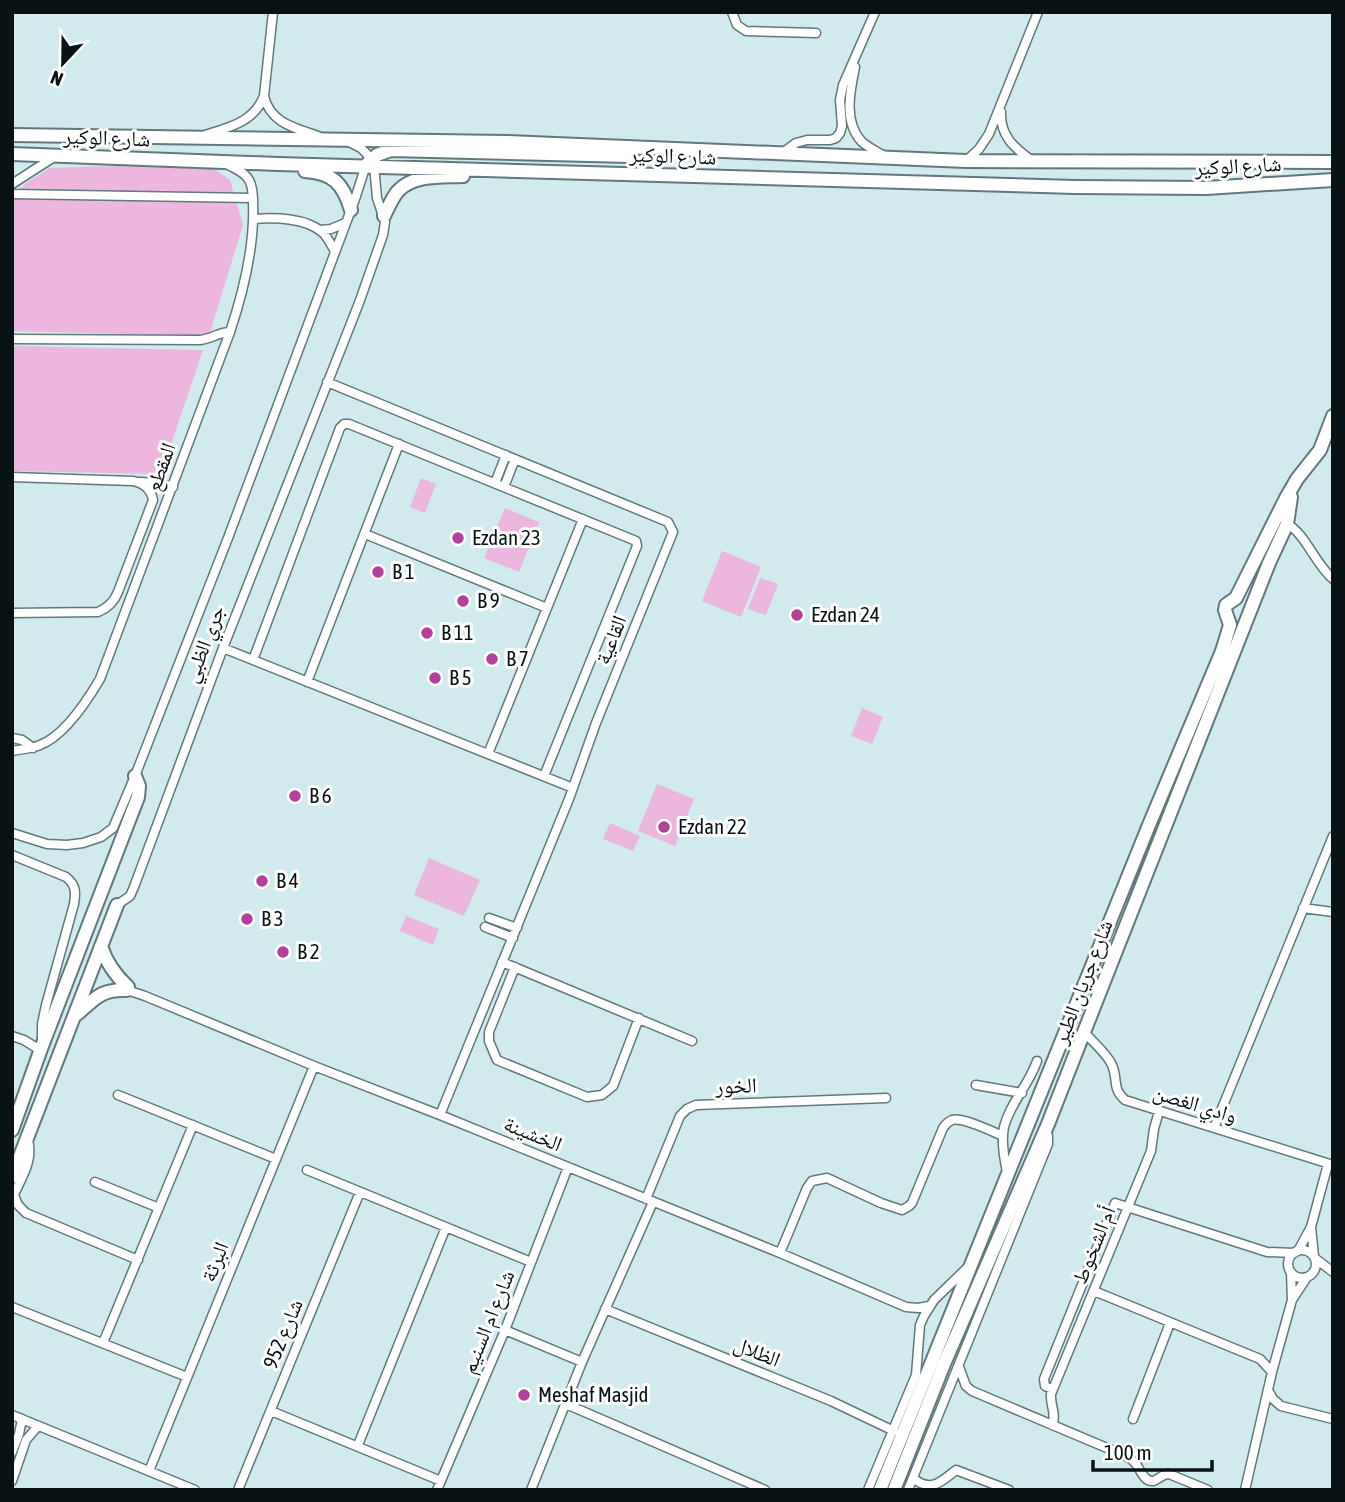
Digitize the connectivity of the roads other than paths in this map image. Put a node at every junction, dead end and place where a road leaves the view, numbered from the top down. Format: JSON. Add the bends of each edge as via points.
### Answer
{"nodes":[{"id":1,"x":273,"y":12,"type":"edge"},
{"id":2,"x":732,"y":12,"type":"edge"},
{"id":3,"x":875,"y":12,"type":"edge"},
{"id":4,"x":1038,"y":12,"type":"edge"},
{"id":5,"x":816,"y":33,"type":"dead end"},
{"id":6,"x":861,"y":48,"type":"junction"},
{"id":7,"x":264,"y":96,"type":"junction"},
{"id":8,"x":1001,"y":105,"type":"junction"},
{"id":9,"x":12,"y":135,"type":"edge"},
{"id":10,"x":193,"y":138,"type":"junction"},
{"id":11,"x":329,"y":138,"type":"junction"},
{"id":12,"x":692,"y":151,"type":"junction"},
{"id":13,"x":12,"y":154,"type":"edge"},
{"id":14,"x":781,"y":154,"type":"junction"},
{"id":15,"x":57,"y":155,"type":"junction"},
{"id":16,"x":887,"y":158,"type":"junction"},
{"id":17,"x":222,"y":161,"type":"junction"},
{"id":18,"x":966,"y":161,"type":"junction"},
{"id":19,"x":1033,"y":161,"type":"junction"},
{"id":20,"x":1333,"y":162,"type":"edge"},
{"id":21,"x":370,"y":163,"type":"junction"},
{"id":22,"x":278,"y":164,"type":"junction"},
{"id":23,"x":483,"y":169,"type":"junction"},
{"id":24,"x":1332,"y":180,"type":"edge"},
{"id":25,"x":12,"y":184,"type":"edge"},
{"id":26,"x":12,"y":194,"type":"edge"},
{"id":27,"x":253,"y":198,"type":"junction"},
{"id":28,"x":351,"y":209,"type":"junction"},
{"id":29,"x":384,"y":216,"type":"junction"},
{"id":30,"x":254,"y":219,"type":"junction"},
{"id":31,"x":345,"y":223,"type":"junction"},
{"id":32,"x":320,"y":230,"type":"junction"},
{"id":33,"x":335,"y":251,"type":"junction"},
{"id":34,"x":230,"y":332,"type":"junction"},
{"id":35,"x":12,"y":339,"type":"edge"},
{"id":36,"x":327,"y":383,"type":"junction"},
{"id":37,"x":1333,"y":416,"type":"edge"},
{"id":38,"x":400,"y":444,"type":"junction"},
{"id":39,"x":506,"y":455,"type":"junction"},
{"id":40,"x":515,"y":459,"type":"junction"},
{"id":41,"x":12,"y":477,"type":"edge"},
{"id":42,"x":137,"y":481,"type":"junction"},
{"id":43,"x":500,"y":485,"type":"junction"},
{"id":44,"x":173,"y":487,"type":"junction"},
{"id":45,"x":583,"y":519,"type":"junction"},
{"id":46,"x":1280,"y":525,"type":"junction"},
{"id":47,"x":365,"y":534,"type":"junction"},
{"id":48,"x":1333,"y":579,"type":"edge"},
{"id":49,"x":547,"y":608,"type":"junction"},
{"id":50,"x":12,"y":613,"type":"edge"},
{"id":51,"x":1227,"y":614,"type":"junction"},
{"id":52,"x":1247,"y":621,"type":"junction"},
{"id":53,"x":223,"y":648,"type":"junction"},
{"id":54,"x":253,"y":660,"type":"junction"},
{"id":55,"x":307,"y":682,"type":"junction"},
{"id":56,"x":12,"y":738,"type":"edge"},
{"id":57,"x":33,"y":748,"type":"junction"},
{"id":58,"x":12,"y":751,"type":"edge"},
{"id":59,"x":488,"y":754,"type":"junction"},
{"id":60,"x":135,"y":776,"type":"junction"},
{"id":61,"x":544,"y":776,"type":"junction"},
{"id":62,"x":572,"y":788,"type":"junction"},
{"id":63,"x":12,"y":834,"type":"edge"},
{"id":64,"x":1333,"y":836,"type":"edge"},
{"id":65,"x":12,"y":855,"type":"edge"},
{"id":66,"x":117,"y":905,"type":"joint"},
{"id":67,"x":1303,"y":908,"type":"junction"},
{"id":68,"x":1333,"y":912,"type":"edge"},
{"id":69,"x":489,"y":918,"type":"dead end"},
{"id":70,"x":485,"y":927,"type":"dead end"},
{"id":71,"x":517,"y":928,"type":"junction"},
{"id":72,"x":513,"y":938,"type":"junction"},
{"id":73,"x":101,"y":946,"type":"junction"},
{"id":74,"x":502,"y":962,"type":"junction"},
{"id":75,"x":515,"y":967,"type":"junction"},
{"id":76,"x":127,"y":988,"type":"junction"},
{"id":77,"x":73,"y":1018,"type":"junction"},
{"id":78,"x":639,"y":1018,"type":"junction"},
{"id":79,"x":1084,"y":1032,"type":"junction"},
{"id":80,"x":12,"y":1037,"type":"edge"},
{"id":81,"x":692,"y":1041,"type":"dead end"},
{"id":82,"x":41,"y":1048,"type":"junction"},
{"id":83,"x":1037,"y":1061,"type":"dead end"},
{"id":84,"x":314,"y":1066,"type":"junction"},
{"id":85,"x":976,"y":1085,"type":"dead end"},
{"id":86,"x":1022,"y":1093,"type":"junction"},
{"id":87,"x":118,"y":1094,"type":"dead end"},
{"id":88,"x":887,"y":1098,"type":"dead end"},
{"id":89,"x":1159,"y":1111,"type":"junction"},
{"id":90,"x":440,"y":1115,"type":"junction"},
{"id":91,"x":193,"y":1125,"type":"junction"},
{"id":92,"x":1214,"y":1128,"type":"junction"},
{"id":93,"x":12,"y":1130,"type":"edge"},
{"id":94,"x":1003,"y":1136,"type":"junction"},
{"id":95,"x":27,"y":1138,"type":"junction"},
{"id":96,"x":276,"y":1159,"type":"junction"},
{"id":97,"x":1330,"y":1164,"type":"edge"},
{"id":98,"x":568,"y":1167,"type":"junction"},
{"id":99,"x":307,"y":1170,"type":"dead end"},
{"id":100,"x":1007,"y":1176,"type":"junction"},
{"id":101,"x":12,"y":1177,"type":"edge"},
{"id":102,"x":95,"y":1182,"type":"dead end"},
{"id":103,"x":360,"y":1192,"type":"junction"},
{"id":104,"x":13,"y":1197,"type":"edge"},
{"id":105,"x":649,"y":1200,"type":"junction"},
{"id":106,"x":1128,"y":1207,"type":"junction"},
{"id":107,"x":159,"y":1208,"type":"junction"},
{"id":108,"x":26,"y":1213,"type":"junction"},
{"id":109,"x":15,"y":1214,"type":"dead end"},
{"id":110,"x":1012,"y":1220,"type":"junction"},
{"id":111,"x":446,"y":1227,"type":"junction"},
{"id":112,"x":1311,"y":1227,"type":"junction"},
{"id":113,"x":1267,"y":1252,"type":"junction"},
{"id":114,"x":1296,"y":1252,"type":"junction"},
{"id":115,"x":780,"y":1253,"type":"junction"},
{"id":116,"x":1314,"y":1257,"type":"junction"},
{"id":117,"x":138,"y":1260,"type":"junction"},
{"id":118,"x":531,"y":1262,"type":"junction"},
{"id":119,"x":973,"y":1263,"type":"junction"},
{"id":120,"x":1290,"y":1270,"type":"junction"},
{"id":121,"x":1333,"y":1273,"type":"edge"},
{"id":122,"x":1309,"y":1276,"type":"junction"},
{"id":123,"x":1094,"y":1291,"type":"junction"},
{"id":124,"x":1292,"y":1300,"type":"junction"},
{"id":125,"x":929,"y":1306,"type":"junction"},
{"id":126,"x":12,"y":1307,"type":"edge"},
{"id":127,"x":906,"y":1307,"type":"junction"},
{"id":128,"x":605,"y":1310,"type":"junction"},
{"id":129,"x":1071,"y":1313,"type":"junction"},
{"id":130,"x":1082,"y":1318,"type":"junction"},
{"id":131,"x":1170,"y":1323,"type":"junction"},
{"id":132,"x":920,"y":1325,"type":"junction"},
{"id":133,"x":505,"y":1330,"type":"junction"},
{"id":134,"x":103,"y":1343,"type":"junction"},
{"id":135,"x":582,"y":1362,"type":"junction"},
{"id":136,"x":1050,"y":1364,"type":"junction"},
{"id":137,"x":958,"y":1365,"type":"junction"},
{"id":138,"x":1061,"y":1368,"type":"junction"},
{"id":139,"x":1272,"y":1372,"type":"junction"},
{"id":140,"x":187,"y":1377,"type":"junction"},
{"id":141,"x":966,"y":1386,"type":"junction"},
{"id":142,"x":949,"y":1389,"type":"junction"},
{"id":143,"x":1053,"y":1390,"type":"junction"},
{"id":144,"x":1268,"y":1390,"type":"junction"},
{"id":145,"x":566,"y":1404,"type":"junction"},
{"id":146,"x":1281,"y":1406,"type":"junction"},
{"id":147,"x":271,"y":1410,"type":"junction"},
{"id":148,"x":12,"y":1415,"type":"edge"},
{"id":149,"x":1262,"y":1416,"type":"junction"},
{"id":150,"x":22,"y":1419,"type":"junction"},
{"id":151,"x":1133,"y":1419,"type":"dead end"},
{"id":152,"x":1333,"y":1419,"type":"edge"},
{"id":153,"x":1052,"y":1425,"type":"junction"},
{"id":154,"x":38,"y":1426,"type":"junction"},
{"id":155,"x":894,"y":1431,"type":"junction"},
{"id":156,"x":18,"y":1439,"type":"edge"},
{"id":157,"x":358,"y":1445,"type":"junction"},
{"id":158,"x":12,"y":1452,"type":"edge"},
{"id":159,"x":149,"y":1471,"type":"junction"},
{"id":160,"x":913,"y":1478,"type":"junction"},
{"id":161,"x":440,"y":1480,"type":"junction"},
{"id":162,"x":12,"y":1481,"type":"edge"},
{"id":163,"x":1148,"y":1485,"type":"edge"},
{"id":164,"x":195,"y":1490,"type":"edge"},
{"id":165,"x":238,"y":1490,"type":"edge"},
{"id":166,"x":437,"y":1490,"type":"edge"},
{"id":167,"x":531,"y":1490,"type":"edge"},
{"id":168,"x":765,"y":1490,"type":"edge"},
{"id":169,"x":868,"y":1490,"type":"edge"},
{"id":170,"x":880,"y":1490,"type":"edge"},
{"id":171,"x":894,"y":1490,"type":"edge"},
{"id":172,"x":908,"y":1490,"type":"edge"},
{"id":173,"x":1009,"y":1490,"type":"edge"},
{"id":174,"x":1209,"y":1490,"type":"edge"},
{"id":175,"x":1245,"y":1490,"type":"edge"}],
"edges":[{"from":1,"to":7,"type":"street"},
{"from":2,"to":5,"type":"street","via":[[737,25],[746,31]]},
{"from":3,"to":6,"type":"street"},
{"from":4,"to":8,"type":"street"},
{"from":6,"to":14,"type":"street","via":[[844,85],[838,136],[802,141]]},
{"from":6,"to":16,"type":"street","via":[[851,89],[851,122],[861,140]]},
{"from":7,"to":10,"type":"street","via":[[246,120]]},
{"from":7,"to":11,"type":"street","via":[[280,122]]},
{"from":8,"to":18,"type":"street","via":[[984,141]]},
{"from":8,"to":19,"type":"street","via":[[1004,133]]},
{"from":9,"to":10,"type":"main road","name":"شارع الوكير"},
{"from":10,"to":11,"type":"main road","name":"شارع الوكير"},
{"from":11,"to":12,"type":"main road","name":"شارع الوكير"},
{"from":11,"to":21,"type":"street","via":[[361,148]]},
{"from":12,"to":14,"type":"main road","name":"شارع الوكير"},
{"from":12,"to":21,"type":"main road","via":[[651,156],[391,150]]},
{"from":13,"to":15,"type":"main road","name":"شارع الوكير"},
{"from":14,"to":16,"type":"main road","name":"شارع الوكير"},
{"from":15,"to":17,"type":"main road","name":"شارع الوكير"},
{"from":15,"to":25,"type":"street"},
{"from":16,"to":18,"type":"main road","name":"شارع الوكير"},
{"from":17,"to":22,"type":"main road","name":"شارع الوكير"},
{"from":17,"to":27,"type":"street","name":"المقطع","via":[[248,178]]},
{"from":18,"to":19,"type":"main road","name":"شارع الوكير"},
{"from":19,"to":20,"type":"main road","name":"شارع الوكير"},
{"from":21,"to":22,"type":"main road","name":"شارع الوكير"},
{"from":21,"to":23,"type":"main road","name":"شارع الوكير"},
{"from":21,"to":28,"type":"street","name":"جري الظبي"},
{"from":21,"to":29,"type":"street","name":"جري الظبي"},
{"from":22,"to":28,"type":"main road","via":[[330,177],[344,190]]},
{"from":23,"to":24,"type":"main road","name":"شارع الوكير","via":[[1075,187],[1206,188]]},
{"from":23,"to":29,"type":"main road","via":[[474,175],[413,182],[397,192]]},
{"from":26,"to":27,"type":"street"},
{"from":27,"to":30,"type":"street","name":"المقطع"},
{"from":28,"to":31,"type":"street","name":"جري الظبي"},
{"from":29,"to":36,"type":"street","name":"جري الظبي","via":[[379,249]]},
{"from":30,"to":32,"type":"street","via":[[295,221]]},
{"from":30,"to":34,"type":"street","name":"المقطع","via":[[247,269]]},
{"from":31,"to":32,"type":"street"},
{"from":31,"to":33,"type":"street","name":"جري الظبي"},
{"from":32,"to":33,"type":"street"},
{"from":33,"to":60,"type":"street","name":"جري الظبي"},
{"from":34,"to":35,"type":"street","via":[[200,340]]},
{"from":34,"to":44,"type":"street","name":"المقطع"},
{"from":36,"to":39,"type":"street","name":"القاعية"},
{"from":36,"to":53,"type":"street","name":"جري الظبي"},
{"from":37,"to":46,"type":"main road","name":"شارع جريان الطير","via":[[1320,450],[1286,498]]},
{"from":38,"to":43,"type":"street"},
{"from":38,"to":47,"type":"street"},
{"from":38,"to":54,"type":"street","via":[[349,424],[341,426]]},
{"from":39,"to":40,"type":"street","name":"القاعية"},
{"from":39,"to":43,"type":"street"},
{"from":40,"to":43,"type":"street"},
{"from":40,"to":62,"type":"street","name":"القاعية","via":[[668,522],[673,532]]},
{"from":41,"to":42,"type":"street"},
{"from":42,"to":44,"type":"street"},
{"from":42,"to":50,"type":"street","via":[[150,491],[153,504],[113,603],[98,612]]},
{"from":43,"to":45,"type":"street"},
{"from":44,"to":57,"type":"street","name":"المقطع","via":[[100,679],[62,730]]},
{"from":45,"to":49,"type":"street"},
{"from":45,"to":61,"type":"street","via":[[635,540],[637,546]]},
{"from":46,"to":48,"type":"street","via":[[1295,528]]},
{"from":46,"to":51,"type":"main road","name":"شارع جريان الطير","via":[[1237,598],[1226,605]]},
{"from":46,"to":52,"type":"main road","name":"شارع جريان الطير"},
{"from":47,"to":49,"type":"street"},
{"from":47,"to":55,"type":"street"},
{"from":49,"to":59,"type":"street"},
{"from":51,"to":52,"type":"main road"},
{"from":51,"to":100,"type":"main road","name":"شارع جريان الطير","via":[[1230,625],[1222,651]]},
{"from":52,"to":79,"type":"main road","name":"شارع جريان الطير"},
{"from":53,"to":54,"type":"street"},
{"from":53,"to":66,"type":"street","name":"جري الظبي","via":[[132,892]]},
{"from":54,"to":55,"type":"street"},
{"from":55,"to":59,"type":"street"},
{"from":56,"to":57,"type":"street"},
{"from":57,"to":58,"type":"street","name":"المقطع"},
{"from":59,"to":61,"type":"street"},
{"from":60,"to":63,"type":"street","name":"جري الظبي","via":[[113,828],[101,837],[67,845]]},
{"from":60,"to":82,"type":"main road","name":"جري الظبي","via":[[138,797]]},
{"from":61,"to":62,"type":"street"},
{"from":62,"to":71,"type":"street","name":"القاعية"},
{"from":64,"to":67,"type":"street"},
{"from":65,"to":82,"type":"street","via":[[66,877],[76,891],[44,1014]]},
{"from":66,"to":73,"type":"main road","name":"جري الظبي"},
{"from":67,"to":68,"type":"street"},
{"from":67,"to":92,"type":"street"},
{"from":69,"to":71,"type":"street"},
{"from":70,"to":72,"type":"street"},
{"from":71,"to":72,"type":"street","name":"القاعية"},
{"from":72,"to":74,"type":"street","name":"القاعية"},
{"from":73,"to":76,"type":"main road"},
{"from":73,"to":77,"type":"main road","name":"جري الظبي"},
{"from":74,"to":75,"type":"street"},
{"from":74,"to":90,"type":"street","name":"القاعية"},
{"from":75,"to":78,"type":"street"},
{"from":75,"to":78,"type":"street","via":[[489,1031],[497,1060],[587,1097],[602,1095],[613,1086]]},
{"from":76,"to":77,"type":"main road","via":[[102,993]]},
{"from":76,"to":84,"type":"street","name":"الخشينة"},
{"from":77,"to":95,"type":"main road","name":"جري الظبي"},
{"from":78,"to":81,"type":"street"},
{"from":79,"to":89,"type":"street","name":"وادي الغصن","via":[[1110,1061],[1119,1095]]},
{"from":79,"to":110,"type":"main road","name":"شارع جريان الطير"},
{"from":80,"to":82,"type":"street"},
{"from":82,"to":93,"type":"main road","name":"جري الظبي"},
{"from":83,"to":86,"type":"street"},
{"from":84,"to":90,"type":"street","name":"الخشينة"},
{"from":84,"to":96,"type":"street","name":"البرثة"},
{"from":85,"to":86,"type":"street"},
{"from":86,"to":94,"type":"street"},
{"from":87,"to":91,"type":"street"},
{"from":88,"to":105,"type":"street","name":"الخور","via":[[692,1106],[680,1116]]},
{"from":89,"to":92,"type":"street","name":"وادي الغصن"},
{"from":89,"to":106,"type":"street","name":"أم الشخوط","via":[[1153,1147]]},
{"from":90,"to":98,"type":"street","name":"الخشينة"},
{"from":91,"to":96,"type":"street"},
{"from":91,"to":107,"type":"street"},
{"from":92,"to":97,"type":"street","name":"وادي الغصن"},
{"from":94,"to":100,"type":"street"},
{"from":94,"to":115,"type":"street","via":[[950,1121],[915,1198],[902,1210],[827,1178],[812,1181]]},
{"from":95,"to":101,"type":"main road","name":"جري الظبي"},
{"from":95,"to":104,"type":"street","via":[[28,1165]]},
{"from":96,"to":140,"type":"street","name":"البرثة"},
{"from":97,"to":112,"type":"street"},
{"from":98,"to":105,"type":"street","name":"الخشينة"},
{"from":98,"to":118,"type":"street","name":"شارع ام السنيم"},
{"from":99,"to":103,"type":"street"},
{"from":100,"to":119,"type":"main road","name":"شارع جريان الطير"},
{"from":102,"to":107,"type":"street"},
{"from":103,"to":111,"type":"street"},
{"from":103,"to":147,"type":"street","name":"شارع 952"},
{"from":104,"to":108,"type":"street"},
{"from":105,"to":115,"type":"street","name":"الخشينة"},
{"from":105,"to":128,"type":"street","name":"الخور"},
{"from":106,"to":113,"type":"street"},
{"from":106,"to":123,"type":"street","name":"أم الشخوط"},
{"from":106,"to":129,"type":"street","name":"أم الشخوط","via":[[1115,1203]]},
{"from":107,"to":117,"type":"street"},
{"from":108,"to":109,"type":"street"},
{"from":108,"to":117,"type":"street"},
{"from":110,"to":137,"type":"street"},
{"from":110,"to":171,"type":"main road","name":"شارع جريان الطير","via":[[944,1364]]},
{"from":111,"to":118,"type":"street"},
{"from":111,"to":157,"type":"street"},
{"from":112,"to":114,"type":"street"},
{"from":112,"to":116,"type":"street"},
{"from":113,"to":114,"type":"street"},
{"from":113,"to":120,"type":"street"},
{"from":114,"to":116,"type":"street","via":[[1307,1251]]},
{"from":114,"to":120,"type":"street","via":[[1289,1260]]},
{"from":115,"to":127,"type":"street","name":"الخشينة"},
{"from":116,"to":121,"type":"street"},
{"from":116,"to":122,"type":"street","via":[[1316,1268]]},
{"from":117,"to":134,"type":"street"},
{"from":118,"to":133,"type":"street","name":"شارع ام السنيم"},
{"from":119,"to":125,"type":"street","name":"شارع جريان الطير"},
{"from":119,"to":170,"type":"main road","name":"شارع جريان الطير"},
{"from":120,"to":122,"type":"street","via":[[1296,1277]]},
{"from":120,"to":124,"type":"street"},
{"from":121,"to":122,"type":"street"},
{"from":122,"to":124,"type":"street"},
{"from":123,"to":130,"type":"street","name":"أم الشخوط"},
{"from":123,"to":131,"type":"street"},
{"from":124,"to":139,"type":"street"},
{"from":125,"to":127,"type":"street","name":"الخشينة"},
{"from":125,"to":132,"type":"street","name":"شارع جريان الطير"},
{"from":126,"to":134,"type":"street"},
{"from":127,"to":132,"type":"street","name":"الخشينة"},
{"from":128,"to":135,"type":"street","name":"الخور"},
{"from":128,"to":155,"type":"street","name":"الظلال"},
{"from":129,"to":130,"type":"street"},
{"from":129,"to":136,"type":"street","name":"أم الشخوط"},
{"from":130,"to":138,"type":"street","name":"أم الشخوط"},
{"from":131,"to":139,"type":"street","via":[[1260,1360]]},
{"from":131,"to":151,"type":"street"},
{"from":132,"to":155,"type":"street","name":"شارع جريان الطير","via":[[916,1375]]},
{"from":133,"to":135,"type":"street"},
{"from":133,"to":161,"type":"street","name":"شارع ام السنيم"},
{"from":134,"to":140,"type":"street"},
{"from":135,"to":145,"type":"street","name":"الخور"},
{"from":136,"to":138,"type":"street"},
{"from":136,"to":143,"type":"street","name":"أم الشخوط","via":[[1043,1381]]},
{"from":137,"to":141,"type":"street"},
{"from":137,"to":142,"type":"street"},
{"from":138,"to":143,"type":"street","name":"أم الشخوط"},
{"from":139,"to":144,"type":"street"},
{"from":140,"to":159,"type":"street","name":"البرثة"},
{"from":141,"to":142,"type":"street"},
{"from":141,"to":153,"type":"street"},
{"from":142,"to":160,"type":"street"},
{"from":143,"to":153,"type":"street","name":"أم الشخوط"},
{"from":144,"to":146,"type":"street"},
{"from":144,"to":149,"type":"street"},
{"from":145,"to":167,"type":"street","name":"الخور"},
{"from":145,"to":168,"type":"street"},
{"from":146,"to":149,"type":"street"},
{"from":146,"to":152,"type":"street"},
{"from":147,"to":157,"type":"street"},
{"from":147,"to":165,"type":"street","name":"شارع 952"},
{"from":148,"to":150,"type":"street"},
{"from":149,"to":175,"type":"street"},
{"from":150,"to":154,"type":"street"},
{"from":150,"to":156,"type":"street"},
{"from":153,"to":163,"type":"street","via":[[1130,1458]]},
{"from":154,"to":156,"type":"street"},
{"from":154,"to":159,"type":"street"},
{"from":155,"to":169,"type":"street","name":"شارع جريان الطير"},
{"from":156,"to":158,"type":"street"},
{"from":156,"to":162,"type":"street"},
{"from":157,"to":161,"type":"street"},
{"from":159,"to":164,"type":"street"},
{"from":160,"to":172,"type":"street"},
{"from":160,"to":173,"type":"street","via":[[929,1486],[956,1470]]},
{"from":161,"to":166,"type":"street","name":"شارع ام السنيم"},
{"from":163,"to":174,"type":"street","via":[[1170,1474]]}]}
